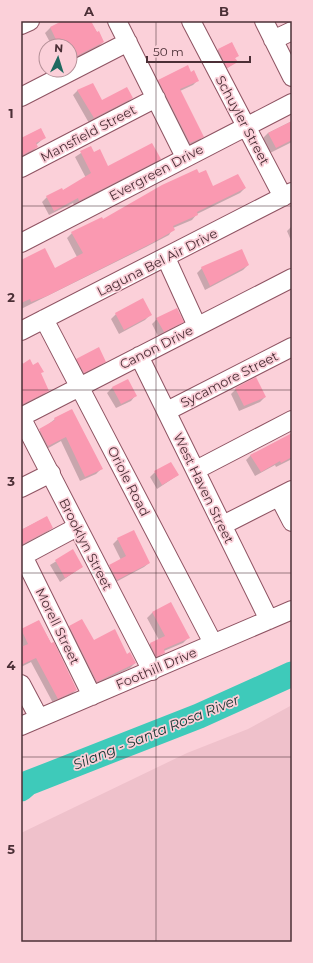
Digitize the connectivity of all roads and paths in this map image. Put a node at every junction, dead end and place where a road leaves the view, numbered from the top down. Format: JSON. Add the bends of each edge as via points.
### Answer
{"nodes":[{"id":1,"x":30,"y":21,"type":"edge"},
{"id":2,"x":117,"y":21,"type":"edge"},
{"id":3,"x":191,"y":21,"type":"edge"},
{"id":4,"x":264,"y":21,"type":"edge"},
{"id":5,"x":21,"y":26,"type":"edge"},
{"id":6,"x":292,"y":31,"type":"edge"},
{"id":7,"x":273,"y":40,"type":"junction"},
{"id":8,"x":128,"y":42,"type":"junction"},
{"id":9,"x":292,"y":77,"type":"edge"},
{"id":10,"x":21,"y":97,"type":"edge"},
{"id":11,"x":156,"y":98,"type":"junction"},
{"id":12,"x":292,"y":102,"type":"edge"},
{"id":13,"x":246,"y":126,"type":"junction"},
{"id":14,"x":185,"y":157,"type":"junction"},
{"id":15,"x":21,"y":168,"type":"edge"},
{"id":16,"x":288,"y":194,"type":"edge"},
{"id":17,"x":21,"y":243,"type":"edge"},
{"id":18,"x":166,"y":258,"type":"junction"},
{"id":19,"x":292,"y":278,"type":"edge"},
{"id":20,"x":44,"y":319,"type":"junction"},
{"id":21,"x":197,"y":326,"type":"junction"},
{"id":22,"x":21,"y":331,"type":"edge"},
{"id":23,"x":292,"y":347,"type":"edge"},
{"id":24,"x":140,"y":356,"type":"junction"},
{"id":25,"x":80,"y":386,"type":"junction"},
{"id":26,"x":167,"y":411,"type":"junction"},
{"id":27,"x":21,"y":417,"type":"edge"},
{"id":28,"x":292,"y":420,"type":"edge"},
{"id":29,"x":196,"y":470,"type":"junction"},
{"id":30,"x":51,"y":473,"type":"junction"},
{"id":31,"x":21,"y":488,"type":"edge"},
{"id":32,"x":285,"y":493,"type":"edge"},
{"id":33,"x":292,"y":522,"type":"edge"},
{"id":34,"x":223,"y":525,"type":"junction"},
{"id":35,"x":77,"y":527,"type":"junction"},
{"id":36,"x":22,"y":556,"type":"edge"},
{"id":37,"x":292,"y":610,"type":"edge"},
{"id":38,"x":269,"y":620,"type":"junction"},
{"id":39,"x":213,"y":644,"type":"junction"},
{"id":40,"x":152,"y":671,"type":"junction"},
{"id":41,"x":21,"y":684,"type":"edge"},
{"id":42,"x":92,"y":696,"type":"junction"},
{"id":43,"x":39,"y":718,"type":"junction"},
{"id":44,"x":21,"y":726,"type":"edge"}],
"edges":[{"from":1,"to":5,"type":"street"},
{"from":2,"to":8,"type":"street"},
{"from":3,"to":13,"type":"street","name":"Schuyler Street"},
{"from":4,"to":7,"type":"street"},
{"from":6,"to":7,"type":"street"},
{"from":7,"to":9,"type":"street"},
{"from":8,"to":10,"type":"street"},
{"from":8,"to":11,"type":"street"},
{"from":11,"to":14,"type":"street"},
{"from":11,"to":15,"type":"street","name":"Mansfield Street"},
{"from":12,"to":13,"type":"street","name":"Evergreen Drive"},
{"from":13,"to":14,"type":"street","name":"Evergreen Drive"},
{"from":13,"to":16,"type":"street","name":"Schuyler Street"},
{"from":14,"to":17,"type":"street","name":"Evergreen Drive"},
{"from":16,"to":18,"type":"street","name":"Laguna Bel Air Drive"},
{"from":18,"to":20,"type":"street","name":"Laguna Bel Air Drive"},
{"from":18,"to":21,"type":"street"},
{"from":19,"to":21,"type":"street","name":"Canon Drive"},
{"from":20,"to":22,"type":"street","name":"Laguna Bel Air Drive"},
{"from":20,"to":25,"type":"street","name":"Oriole Road"},
{"from":21,"to":24,"type":"street","name":"Canon Drive"},
{"from":23,"to":26,"type":"street","name":"Sycamore Street"},
{"from":24,"to":25,"type":"street","name":"Canon Drive"},
{"from":24,"to":26,"type":"street","name":"West Haven Street"},
{"from":25,"to":27,"type":"street","name":"Canon Drive"},
{"from":25,"to":39,"type":"street","name":"Oriole Road"},
{"from":26,"to":29,"type":"street","name":"West Haven Street"},
{"from":27,"to":30,"type":"street","name":"Brooklyn Street"},
{"from":28,"to":29,"type":"street"},
{"from":29,"to":34,"type":"street","name":"West Haven Street"},
{"from":30,"to":31,"type":"street"},
{"from":30,"to":35,"type":"street","name":"Brooklyn Street"},
{"from":32,"to":33,"type":"street"},
{"from":32,"to":34,"type":"street"},
{"from":34,"to":38,"type":"street","name":"West Haven Street"},
{"from":35,"to":36,"type":"street"},
{"from":35,"to":40,"type":"street","name":"Brooklyn Street"},
{"from":36,"to":42,"type":"street","name":"Morell Street"},
{"from":37,"to":38,"type":"street","name":"Foothill Drive"},
{"from":38,"to":39,"type":"street","name":"Foothill Drive"},
{"from":39,"to":40,"type":"street","name":"Foothill Drive"},
{"from":40,"to":42,"type":"street","name":"Foothill Drive"},
{"from":41,"to":43,"type":"street"},
{"from":42,"to":43,"type":"street","name":"Foothill Drive"},
{"from":43,"to":44,"type":"street","name":"Foothill Drive"}]}
